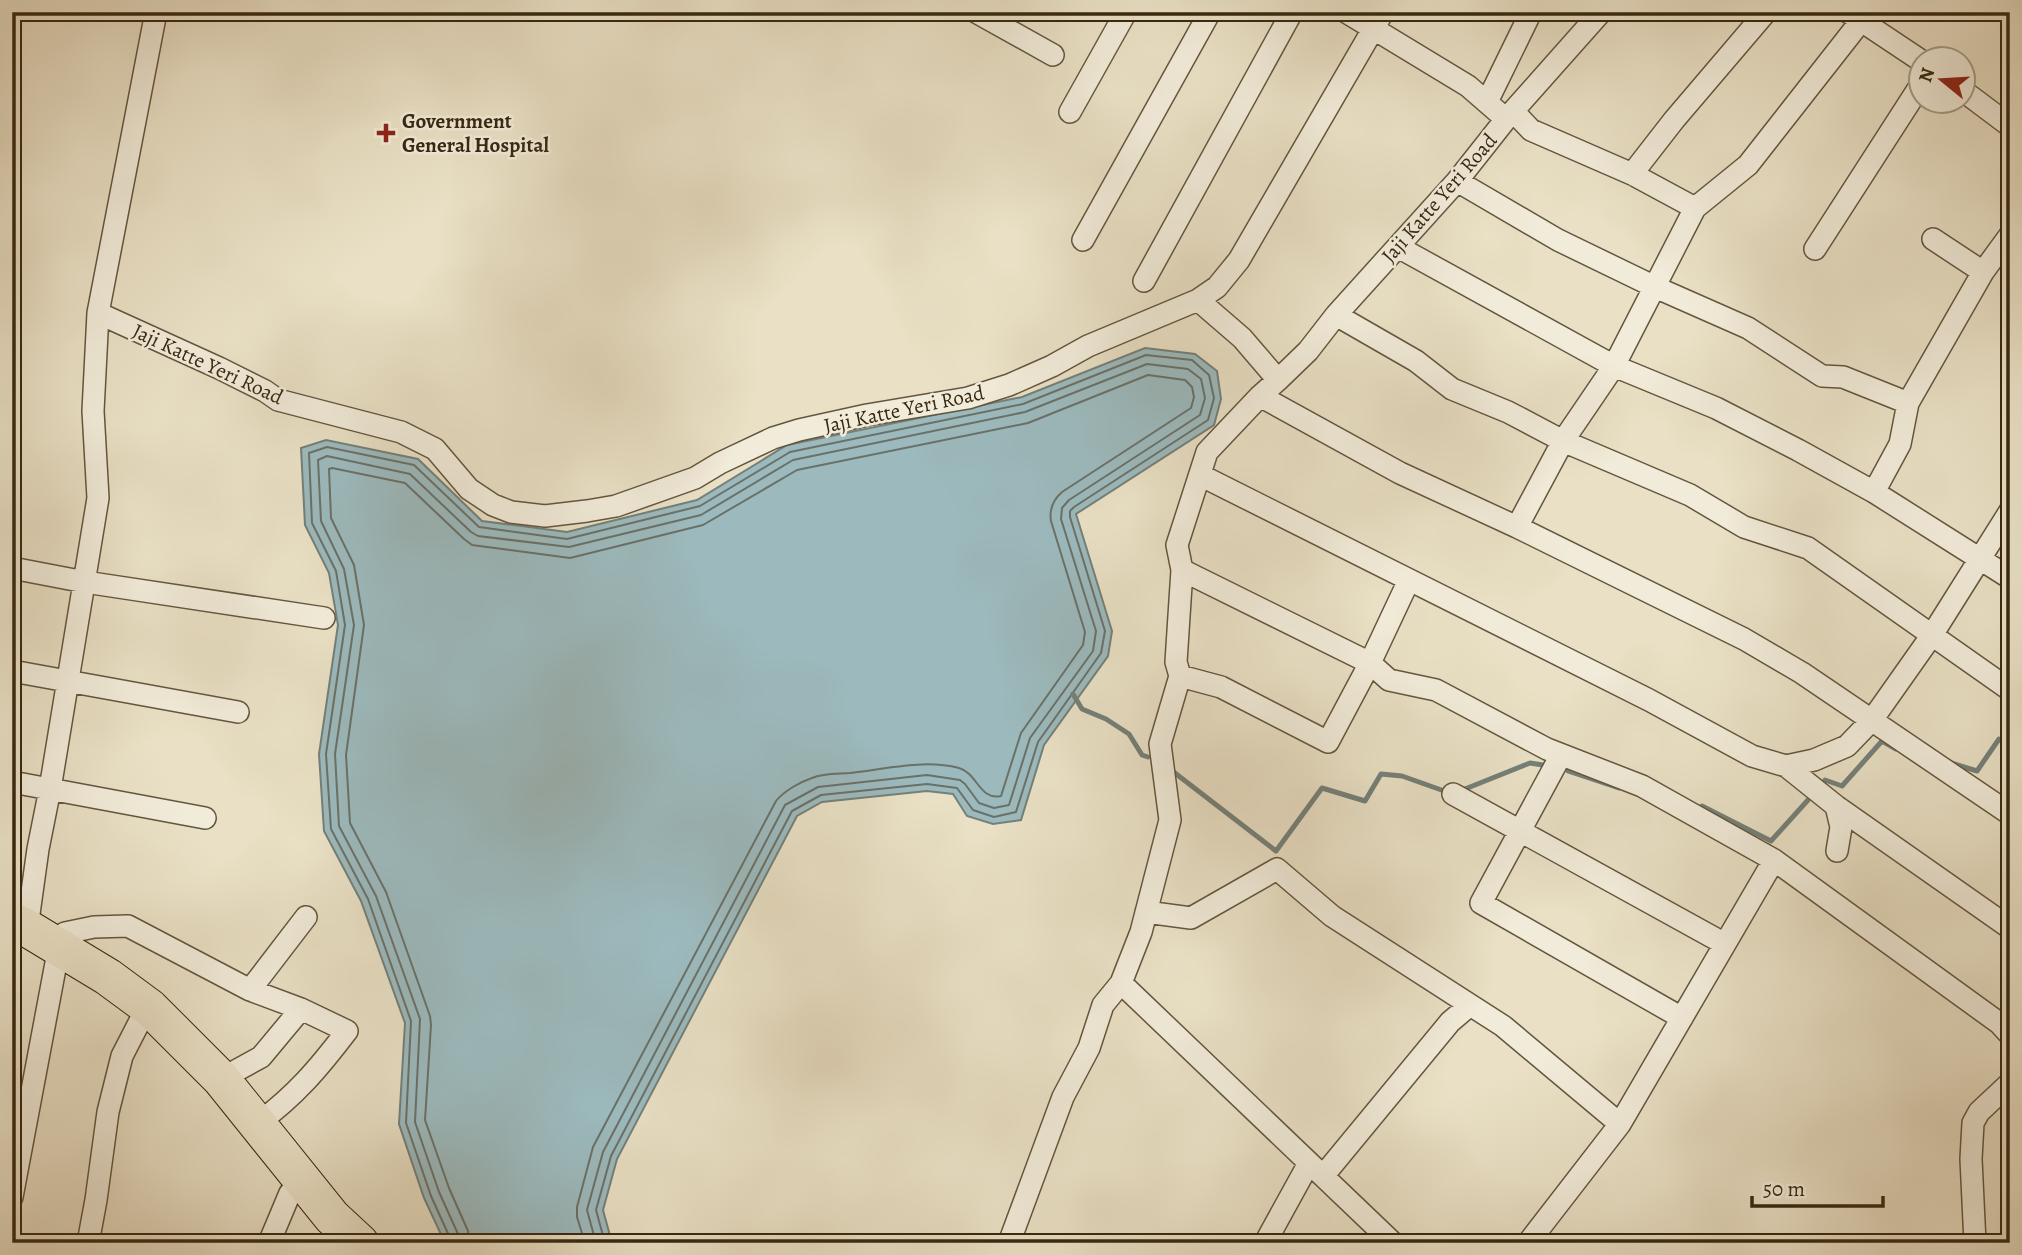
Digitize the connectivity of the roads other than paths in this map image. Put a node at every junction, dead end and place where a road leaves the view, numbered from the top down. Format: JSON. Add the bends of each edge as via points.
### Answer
{"nodes":[{"id":1,"x":156,"y":12,"type":"edge"},
{"id":2,"x":976,"y":12,"type":"edge"},
{"id":3,"x":1126,"y":12,"type":"edge"},
{"id":4,"x":1209,"y":12,"type":"edge"},
{"id":5,"x":1292,"y":12,"type":"edge"},
{"id":6,"x":1346,"y":12,"type":"edge"},
{"id":7,"x":1531,"y":12,"type":"edge"},
{"id":8,"x":1601,"y":12,"type":"edge"},
{"id":9,"x":1766,"y":12,"type":"edge"},
{"id":10,"x":1860,"y":15,"type":"edge"},
{"id":11,"x":1378,"y":20,"type":"edge"},
{"id":12,"x":1906,"y":50,"type":"edge"},
{"id":13,"x":1054,"y":55,"type":"dead end"},
{"id":14,"x":1976,"y":100,"type":"edge"},
{"id":15,"x":1487,"y":102,"type":"junction"},
{"id":16,"x":1906,"y":108,"type":"edge"},
{"id":17,"x":1070,"y":112,"type":"dead end"},
{"id":18,"x":1510,"y":115,"type":"junction"},
{"id":19,"x":2009,"y":124,"type":"edge"},
{"id":20,"x":1632,"y":174,"type":"junction"},
{"id":21,"x":1457,"y":181,"type":"junction"},
{"id":22,"x":1695,"y":208,"type":"junction"},
{"id":23,"x":2010,"y":235,"type":"edge"},
{"id":24,"x":1933,"y":239,"type":"dead end"},
{"id":25,"x":1083,"y":240,"type":"dead end"},
{"id":26,"x":1398,"y":247,"type":"junction"},
{"id":27,"x":1815,"y":249,"type":"dead end"},
{"id":28,"x":1983,"y":272,"type":"junction"},
{"id":29,"x":1144,"y":281,"type":"dead end"},
{"id":30,"x":1655,"y":287,"type":"junction"},
{"id":31,"x":1198,"y":300,"type":"junction"},
{"id":32,"x":98,"y":313,"type":"junction"},
{"id":33,"x":1336,"y":315,"type":"junction"},
{"id":34,"x":1614,"y":366,"type":"junction"},
{"id":35,"x":1278,"y":380,"type":"junction"},
{"id":36,"x":1260,"y":396,"type":"junction"},
{"id":37,"x":1908,"y":402,"type":"junction"},
{"id":38,"x":1563,"y":441,"type":"junction"},
{"id":39,"x":1200,"y":475,"type":"junction"},
{"id":40,"x":1874,"y":492,"type":"junction"},
{"id":41,"x":2010,"y":511,"type":"edge"},
{"id":42,"x":1517,"y":527,"type":"junction"},
{"id":43,"x":1980,"y":560,"type":"junction"},
{"id":44,"x":12,"y":569,"type":"edge"},
{"id":45,"x":1182,"y":570,"type":"junction"},
{"id":46,"x":2010,"y":578,"type":"edge"},
{"id":47,"x":1409,"y":580,"type":"junction"},
{"id":48,"x":85,"y":582,"type":"junction"},
{"id":49,"x":324,"y":618,"type":"dead end"},
{"id":50,"x":1932,"y":635,"type":"junction"},
{"id":51,"x":1370,"y":663,"type":"junction"},
{"id":52,"x":12,"y":671,"type":"edge"},
{"id":53,"x":1180,"y":676,"type":"junction"},
{"id":54,"x":68,"y":681,"type":"junction"},
{"id":55,"x":2010,"y":690,"type":"edge"},
{"id":56,"x":237,"y":712,"type":"dead end"},
{"id":57,"x":1872,"y":720,"type":"junction"},
{"id":58,"x":1561,"y":754,"type":"junction"},
{"id":59,"x":1786,"y":765,"type":"junction"},
{"id":60,"x":12,"y":782,"type":"edge"},
{"id":61,"x":50,"y":789,"type":"junction"},
{"id":62,"x":1453,"y":794,"type":"dead end"},
{"id":63,"x":1836,"y":806,"type":"junction"},
{"id":64,"x":2010,"y":814,"type":"edge"},
{"id":65,"x":205,"y":818,"type":"dead end"},
{"id":66,"x":1519,"y":830,"type":"junction"},
{"id":67,"x":1837,"y":851,"type":"dead end"},
{"id":68,"x":1774,"y":860,"type":"junction"},
{"id":69,"x":1146,"y":912,"type":"junction"},
{"id":70,"x":306,"y":917,"type":"dead end"},
{"id":71,"x":2010,"y":928,"type":"edge"},
{"id":72,"x":17,"y":929,"type":"edge"},
{"id":73,"x":1726,"y":944,"type":"junction"},
{"id":74,"x":57,"y":955,"type":"junction"},
{"id":75,"x":1121,"y":983,"type":"junction"},
{"id":76,"x":250,"y":989,"type":"junction"},
{"id":77,"x":1470,"y":1006,"type":"junction"},
{"id":78,"x":301,"y":1009,"type":"junction"},
{"id":79,"x":1682,"y":1018,"type":"junction"},
{"id":80,"x":140,"y":1021,"type":"junction"},
{"id":81,"x":2010,"y":1035,"type":"edge"},
{"id":82,"x":221,"y":1079,"type":"junction"},
{"id":83,"x":2010,"y":1083,"type":"edge"},
{"id":84,"x":257,"y":1124,"type":"junction"},
{"id":85,"x":1620,"y":1124,"type":"junction"},
{"id":86,"x":1316,"y":1170,"type":"junction"},
{"id":87,"x":290,"y":1193,"type":"junction"},
{"id":88,"x":12,"y":1197,"type":"edge"},
{"id":89,"x":88,"y":1243,"type":"edge"},
{"id":90,"x":270,"y":1243,"type":"edge"},
{"id":91,"x":334,"y":1243,"type":"edge"},
{"id":92,"x":360,"y":1243,"type":"edge"},
{"id":93,"x":1009,"y":1243,"type":"edge"},
{"id":94,"x":1265,"y":1243,"type":"edge"},
{"id":95,"x":1393,"y":1243,"type":"edge"},
{"id":96,"x":1528,"y":1243,"type":"edge"},
{"id":97,"x":1975,"y":1243,"type":"edge"}],
"edges":[{"from":1,"to":32,"type":"street"},
{"from":2,"to":13,"type":"street"},
{"from":3,"to":17,"type":"street"},
{"from":4,"to":25,"type":"street"},
{"from":5,"to":29,"type":"street"},
{"from":6,"to":11,"type":"street"},
{"from":7,"to":15,"type":"street"},
{"from":8,"to":18,"type":"street","name":"Jaji Katte Yeri Road"},
{"from":9,"to":20,"type":"street"},
{"from":10,"to":12,"type":"street"},
{"from":10,"to":22,"type":"street","via":[[1748,166]]},
{"from":11,"to":15,"type":"street"},
{"from":11,"to":31,"type":"street","name":"Jaji Katte Yeri Road","via":[[1239,260],[1217,287]]},
{"from":14,"to":19,"type":"street"},
{"from":15,"to":18,"type":"street"},
{"from":16,"to":27,"type":"street"},
{"from":18,"to":20,"type":"street","via":[[1531,131]]},
{"from":18,"to":21,"type":"street","name":"Jaji Katte Yeri Road"},
{"from":20,"to":22,"type":"street"},
{"from":21,"to":26,"type":"street","name":"Jaji Katte Yeri Road"},
{"from":21,"to":30,"type":"street","via":[[1558,240]]},
{"from":22,"to":30,"type":"street"},
{"from":23,"to":28,"type":"street"},
{"from":24,"to":28,"type":"street"},
{"from":26,"to":33,"type":"street","name":"Jaji Katte Yeri Road"},
{"from":26,"to":34,"type":"street"},
{"from":28,"to":37,"type":"street"},
{"from":30,"to":34,"type":"street"},
{"from":30,"to":37,"type":"street","via":[[1748,328],[1822,376],[1843,377]]},
{"from":31,"to":32,"type":"street","name":"Jaji Katte Yeri Road","via":[[1009,385],[968,398],[799,430],[773,438],[695,478],[616,506],[545,516],[493,505],[469,489],[435,449],[401,432],[278,400]]},
{"from":31,"to":35,"type":"street","via":[[1242,338]]},
{"from":32,"to":48,"type":"street","via":[[93,411],[98,498]]},
{"from":33,"to":35,"type":"street","name":"Jaji Katte Yeri Road"},
{"from":33,"to":38,"type":"street","via":[[1416,361],[1452,388]]},
{"from":34,"to":38,"type":"street"},
{"from":34,"to":40,"type":"street","via":[[1716,408]]},
{"from":35,"to":36,"type":"street","name":"Jaji Katte Yeri Road"},
{"from":36,"to":39,"type":"street","name":"Jaji Katte Yeri Road","via":[[1207,452]]},
{"from":36,"to":42,"type":"street","via":[[1400,472]]},
{"from":37,"to":40,"type":"street","via":[[1900,444]]},
{"from":38,"to":42,"type":"street"},
{"from":38,"to":50,"type":"street","via":[[1690,495],[1744,527],[1808,548]]},
{"from":39,"to":45,"type":"street","name":"Jaji Katte Yeri Road","via":[[1177,545]]},
{"from":39,"to":47,"type":"street"},
{"from":40,"to":43,"type":"street"},
{"from":41,"to":43,"type":"street"},
{"from":42,"to":57,"type":"street","via":[[1744,639]]},
{"from":43,"to":46,"type":"street"},
{"from":43,"to":50,"type":"street"},
{"from":44,"to":48,"type":"street"},
{"from":45,"to":51,"type":"street"},
{"from":45,"to":53,"type":"street","name":"Jaji Katte Yeri Road","via":[[1176,662]]},
{"from":47,"to":51,"type":"street"},
{"from":47,"to":59,"type":"street","via":[[1752,756]]},
{"from":48,"to":49,"type":"street"},
{"from":48,"to":54,"type":"street"},
{"from":50,"to":55,"type":"street"},
{"from":50,"to":57,"type":"street"},
{"from":51,"to":53,"type":"street","via":[[1328,742],[1221,687]]},
{"from":51,"to":58,"type":"street","via":[[1389,680],[1436,690]]},
{"from":52,"to":54,"type":"street"},
{"from":53,"to":69,"type":"street","via":[[1160,744],[1170,820]]},
{"from":54,"to":56,"type":"street"},
{"from":54,"to":61,"type":"street"},
{"from":57,"to":59,"type":"street","via":[[1847,746],[1814,760]]},
{"from":57,"to":64,"type":"street"},
{"from":58,"to":66,"type":"street"},
{"from":58,"to":68,"type":"street","via":[[1642,786]]},
{"from":59,"to":63,"type":"street"},
{"from":60,"to":61,"type":"street"},
{"from":61,"to":65,"type":"street"},
{"from":61,"to":72,"type":"street"},
{"from":62,"to":66,"type":"street"},
{"from":63,"to":67,"type":"street","via":[[1841,827]]},
{"from":63,"to":71,"type":"street"},
{"from":66,"to":73,"type":"street"},
{"from":66,"to":79,"type":"street","via":[[1481,903]]},
{"from":68,"to":73,"type":"street"},
{"from":68,"to":81,"type":"street"},
{"from":69,"to":75,"type":"street"},
{"from":69,"to":77,"type":"street","via":[[1191,918],[1277,869],[1332,916]]},
{"from":70,"to":76,"type":"street"},
{"from":72,"to":74,"type":"highway"},
{"from":73,"to":79,"type":"street"},
{"from":74,"to":76,"type":"street","via":[[65,933],[128,926]]},
{"from":74,"to":80,"type":"highway"},
{"from":74,"to":82,"type":"highway","via":[[108,977],[150,1008]]},
{"from":74,"to":88,"type":"street"},
{"from":75,"to":86,"type":"street"},
{"from":75,"to":93,"type":"street","via":[[1102,1005],[1089,1048],[1063,1097]]},
{"from":76,"to":78,"type":"street"},
{"from":77,"to":85,"type":"street","via":[[1503,1026]]},
{"from":77,"to":86,"type":"street","via":[[1450,1022]]},
{"from":78,"to":82,"type":"street","via":[[261,1057]]},
{"from":78,"to":84,"type":"street","via":[[347,1031],[315,1073]]},
{"from":79,"to":85,"type":"street"},
{"from":80,"to":87,"type":"highway","via":[[212,1088]]},
{"from":80,"to":89,"type":"street","via":[[122,1056],[108,1112]]},
{"from":82,"to":84,"type":"highway"},
{"from":83,"to":97,"type":"street","via":[[1973,1123]]},
{"from":84,"to":92,"type":"highway","via":[[331,1217]]},
{"from":85,"to":96,"type":"street"},
{"from":86,"to":94,"type":"street"},
{"from":86,"to":95,"type":"street"},
{"from":87,"to":90,"type":"street"},
{"from":87,"to":91,"type":"highway"}]}
